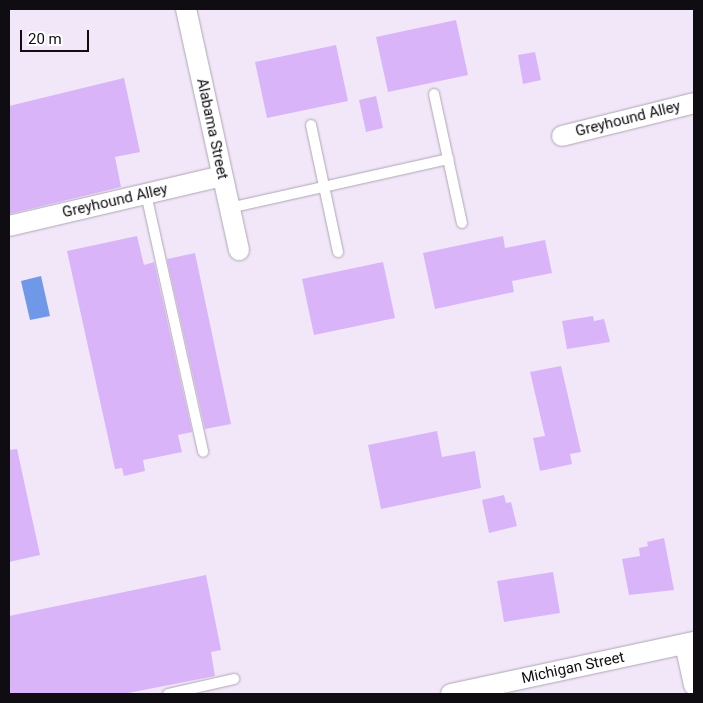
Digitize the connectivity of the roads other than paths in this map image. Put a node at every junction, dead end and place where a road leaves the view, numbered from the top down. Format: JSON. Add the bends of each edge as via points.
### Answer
{"nodes":[{"id":1,"x":186,"y":9,"type":"edge"},
{"id":2,"x":434,"y":94,"type":"dead end"},
{"id":3,"x":694,"y":103,"type":"edge"},
{"id":4,"x":311,"y":125,"type":"dead end"},
{"id":5,"x":562,"y":136,"type":"dead end"},
{"id":6,"x":449,"y":159,"type":"junction"},
{"id":7,"x":222,"y":176,"type":"junction"},
{"id":8,"x":324,"y":187,"type":"junction"},
{"id":9,"x":146,"y":194,"type":"junction"},
{"id":10,"x":229,"y":208,"type":"junction"},
{"id":11,"x":462,"y":223,"type":"dead end"},
{"id":12,"x":9,"y":226,"type":"edge"},
{"id":13,"x":239,"y":250,"type":"dead end"},
{"id":14,"x":338,"y":252,"type":"dead end"},
{"id":15,"x":203,"y":452,"type":"dead end"},
{"id":16,"x":690,"y":643,"type":"edge"},
{"id":17,"x":234,"y":679,"type":"dead end"},
{"id":18,"x":694,"y":684,"type":"edge"},
{"id":19,"x":168,"y":694,"type":"edge"},
{"id":20,"x":451,"y":694,"type":"edge"}],
"edges":[{"from":1,"to":7,"type":"street","name":"Alabama Street"},
{"from":2,"to":6,"type":"lane"},
{"from":3,"to":5,"type":"street","name":"Greyhound Alley"},
{"from":4,"to":8,"type":"lane"},
{"from":6,"to":8,"type":"lane"},
{"from":6,"to":11,"type":"lane"},
{"from":7,"to":9,"type":"street","name":"Greyhound Alley"},
{"from":7,"to":10,"type":"street","name":"Alabama Street"},
{"from":8,"to":10,"type":"lane"},
{"from":8,"to":14,"type":"lane"},
{"from":9,"to":12,"type":"street","name":"Greyhound Alley"},
{"from":9,"to":15,"type":"lane"},
{"from":10,"to":13,"type":"street","name":"Alabama Street"},
{"from":16,"to":18,"type":"street"},
{"from":16,"to":20,"type":"street","name":"Michigan Street"},
{"from":17,"to":19,"type":"lane"}]}
